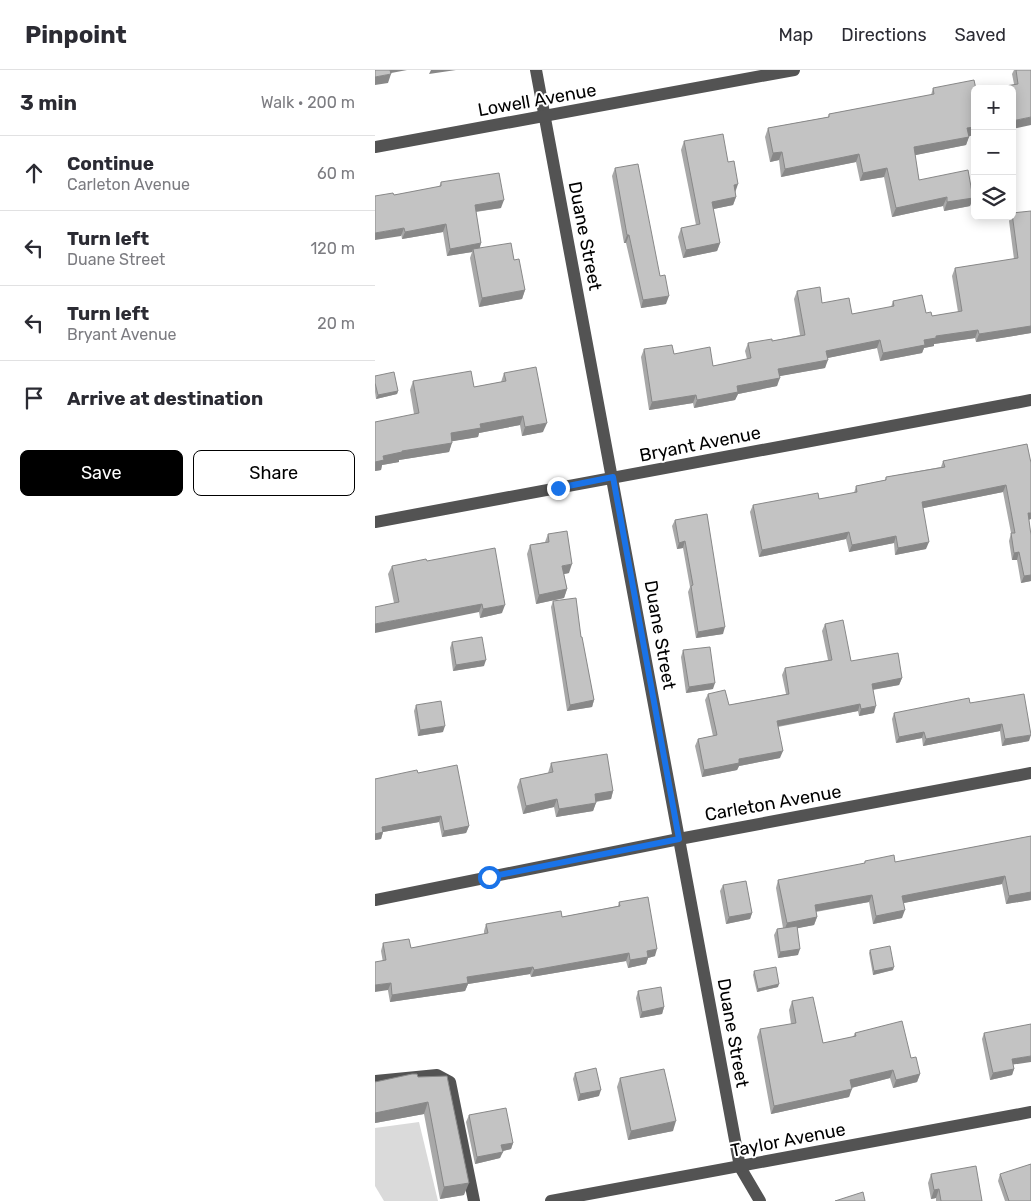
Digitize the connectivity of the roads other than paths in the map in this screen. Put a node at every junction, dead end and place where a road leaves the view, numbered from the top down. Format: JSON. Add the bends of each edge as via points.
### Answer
{"nodes":[{"id":1,"x":536,"y":70,"type":"edge"},
{"id":2,"x":794,"y":70,"type":"edge"},
{"id":3,"x":545,"y":116,"type":"junction"},
{"id":4,"x":375,"y":146,"type":"edge"},
{"id":5,"x":1031,"y":400,"type":"edge"},
{"id":6,"x":613,"y":477,"type":"junction"},
{"id":7,"x":375,"y":522,"type":"edge"},
{"id":8,"x":1031,"y":774,"type":"edge"},
{"id":9,"x":679,"y":839,"type":"junction"},
{"id":10,"x":375,"y":900,"type":"edge"},
{"id":11,"x":375,"y":1081,"type":"edge"},
{"id":12,"x":1031,"y":1112,"type":"edge"},
{"id":13,"x":740,"y":1167,"type":"junction"},
{"id":14,"x":474,"y":1201,"type":"edge"},
{"id":15,"x":551,"y":1201,"type":"edge"},
{"id":16,"x":760,"y":1201,"type":"edge"}],
"edges":[{"from":1,"to":3,"type":"street","name":"Duane Street"},
{"from":2,"to":3,"type":"street","name":"Lowell Avenue"},
{"from":3,"to":4,"type":"street","name":"Lowell Avenue"},
{"from":3,"to":6,"type":"street","name":"Duane Street"},
{"from":5,"to":6,"type":"street","name":"Bryant Avenue"},
{"from":6,"to":7,"type":"street","name":"Bryant Avenue"},
{"from":6,"to":9,"type":"street","name":"Duane Street"},
{"from":8,"to":9,"type":"street","name":"Carleton Avenue"},
{"from":9,"to":10,"type":"street","name":"Carleton Avenue"},
{"from":9,"to":13,"type":"street","name":"Duane Street"},
{"from":11,"to":14,"type":"street","via":[[437,1075],[450,1082]]},
{"from":12,"to":13,"type":"street","name":"Taylor Avenue"},
{"from":13,"to":15,"type":"street","name":"Taylor Avenue"},
{"from":13,"to":16,"type":"street","name":"Duane Street"}]}
